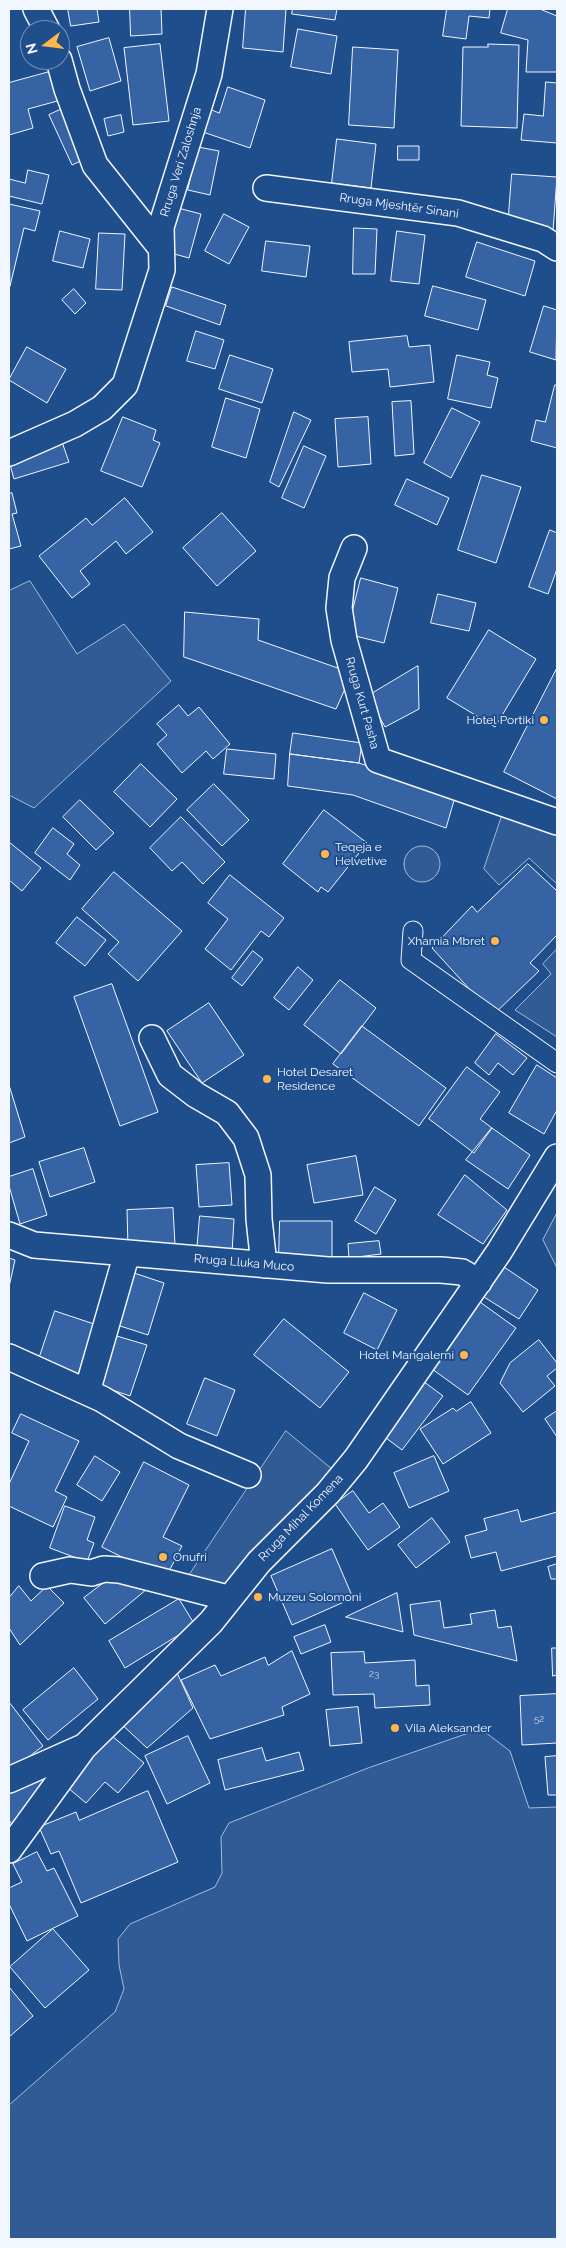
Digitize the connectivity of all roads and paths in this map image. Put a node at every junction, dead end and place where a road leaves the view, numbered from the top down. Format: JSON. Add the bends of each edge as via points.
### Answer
{"nodes":[{"id":1,"x":220,"y":9,"type":"edge"},
{"id":2,"x":62,"y":70,"type":"edge"},
{"id":3,"x":266,"y":188,"type":"dead end"},
{"id":4,"x":161,"y":248,"type":"junction"},
{"id":5,"x":557,"y":248,"type":"edge"},
{"id":6,"x":9,"y":453,"type":"edge"},
{"id":7,"x":354,"y":548,"type":"dead end"},
{"id":8,"x":557,"y":822,"type":"edge"},
{"id":9,"x":413,"y":931,"type":"dead end"},
{"id":10,"x":152,"y":1038,"type":"dead end"},
{"id":11,"x":557,"y":1063,"type":"edge"},
{"id":12,"x":557,"y":1157,"type":"edge"},
{"id":13,"x":9,"y":1236,"type":"edge"},
{"id":14,"x":127,"y":1253,"type":"junction"},
{"id":15,"x":264,"y":1265,"type":"junction"},
{"id":16,"x":479,"y":1282,"type":"junction"},
{"id":17,"x":9,"y":1357,"type":"edge"},
{"id":18,"x":86,"y":1392,"type":"junction"},
{"id":19,"x":248,"y":1475,"type":"dead end"},
{"id":20,"x":43,"y":1576,"type":"dead end"},
{"id":21,"x":228,"y":1598,"type":"junction"},
{"id":22,"x":84,"y":1747,"type":"junction"},
{"id":23,"x":9,"y":1780,"type":"edge"},
{"id":24,"x":9,"y":1850,"type":"edge"}],
"edges":[{"from":1,"to":4,"type":"street","name":"Rruga Veri Zaloshnja","via":[[210,74],[161,227]]},
{"from":2,"to":4,"type":"street","via":[[95,165]]},
{"from":3,"to":5,"type":"street","name":"Rruga Mjeshtër Sinani","via":[[458,213],[543,239]]},
{"from":4,"to":6,"type":"street","name":"Rruga Veri Zaloshnja","via":[[162,270],[125,385],[102,408],[75,424]]},
{"from":7,"to":8,"type":"street","name":"Rruga Kurt Pasha","via":[[342,578],[339,608],[344,640],[378,760]]},
{"from":9,"to":11,"type":"street","via":[[411,960]]},
{"from":10,"to":15,"type":"street","via":[[170,1075],[227,1113],[246,1138],[258,1175]]},
{"from":12,"to":16,"type":"street","name":"Rruga Mihal Komena"},
{"from":13,"to":14,"type":"street","name":"Rruga Lluka Muco","via":[[34,1246]]},
{"from":14,"to":15,"type":"street","name":"Rruga Lluka Muco"},
{"from":14,"to":18,"type":"street"},
{"from":15,"to":16,"type":"street","name":"Rruga Lluka Muco","via":[[328,1270],[441,1270],[462,1272]]},
{"from":16,"to":21,"type":"street","name":"Rruga Mihal Komena","via":[[356,1459]]},
{"from":17,"to":18,"type":"street"},
{"from":18,"to":19,"type":"street","via":[[179,1446]]},
{"from":20,"to":21,"type":"street","via":[[70,1570],[91,1574],[104,1569],[119,1570]]},
{"from":21,"to":22,"type":"street","name":"Rruga Mihal Komena","via":[[211,1622]]},
{"from":22,"to":23,"type":"street"},
{"from":22,"to":24,"type":"street","name":"Rruga Mihal Komena"}]}
